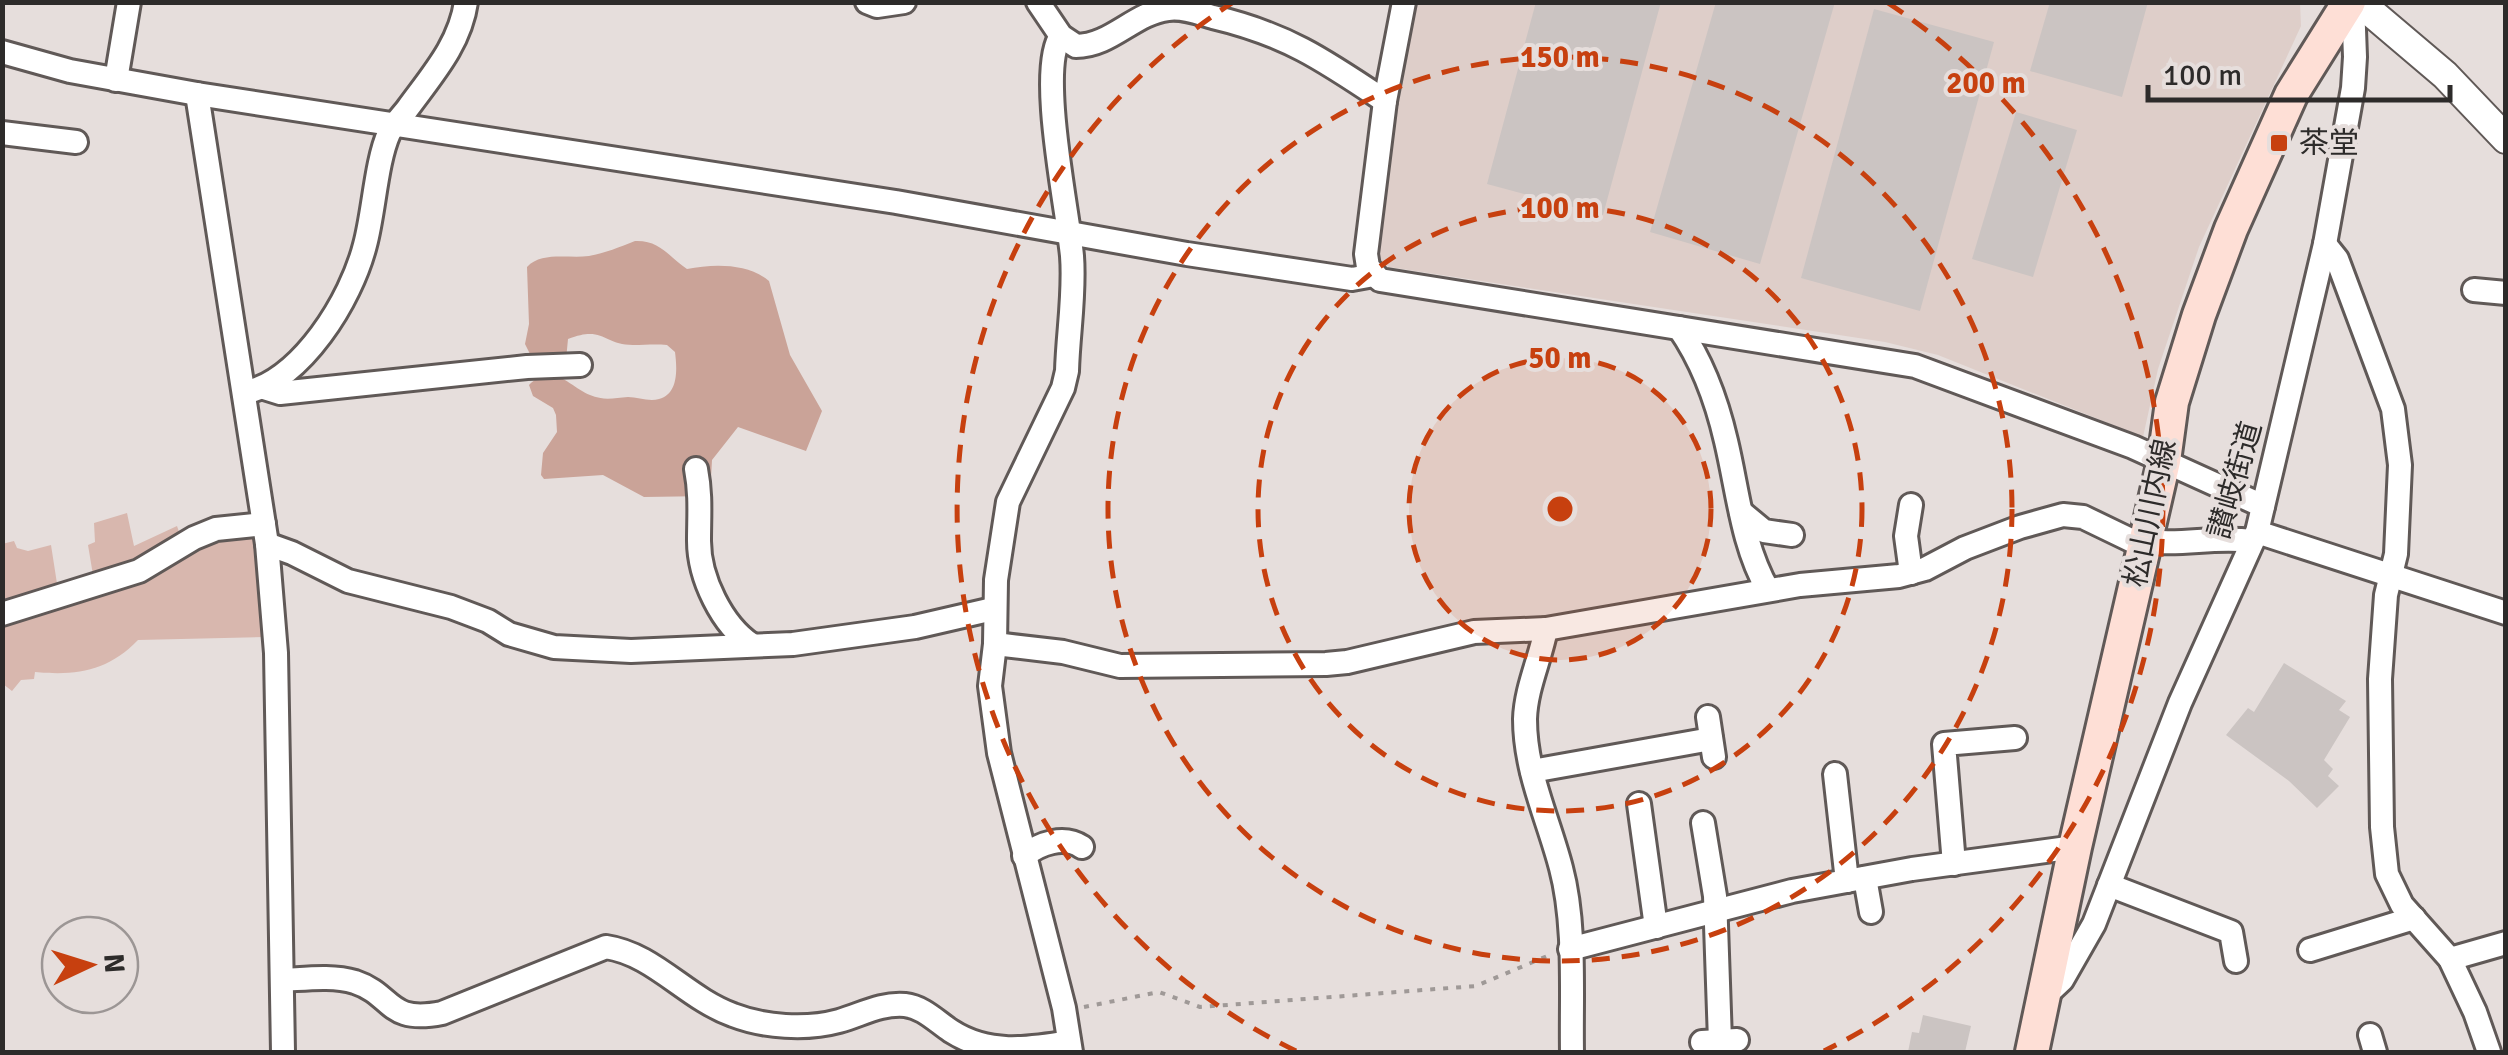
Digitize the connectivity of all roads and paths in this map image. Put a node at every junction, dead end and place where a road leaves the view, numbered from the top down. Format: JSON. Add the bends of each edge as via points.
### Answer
{"nodes":[{"id":1,"x":129,"y":2,"type":"edge"},
{"id":2,"x":466,"y":2,"type":"edge"},
{"id":3,"x":867,"y":2,"type":"edge"},
{"id":4,"x":904,"y":2,"type":"edge"},
{"id":5,"x":1038,"y":2,"type":"edge"},
{"id":6,"x":1404,"y":2,"type":"edge"},
{"id":7,"x":2354,"y":2,"type":"edge"},
{"id":8,"x":1061,"y":36,"type":"junction"},
{"id":9,"x":2,"y":52,"type":"edge"},
{"id":10,"x":116,"y":80,"type":"junction"},
{"id":11,"x":197,"y":94,"type":"junction"},
{"id":12,"x":1385,"y":101,"type":"junction"},
{"id":13,"x":394,"y":125,"type":"junction"},
{"id":14,"x":2,"y":133,"type":"edge"},
{"id":15,"x":2506,"y":140,"type":"edge"},
{"id":16,"x":76,"y":142,"type":"dead end"},
{"id":17,"x":1068,"y":232,"type":"junction"},
{"id":18,"x":2325,"y":244,"type":"junction"},
{"id":19,"x":1374,"y":275,"type":"junction"},
{"id":20,"x":2474,"y":290,"type":"dead end"},
{"id":21,"x":2506,"y":293,"type":"edge"},
{"id":22,"x":1679,"y":328,"type":"junction"},
{"id":23,"x":580,"y":365,"type":"dead end"},
{"id":24,"x":254,"y":390,"type":"junction"},
{"id":25,"x":2164,"y":461,"type":"junction"},
{"id":26,"x":696,"y":470,"type":"dead end"},
{"id":27,"x":1911,"y":504,"type":"dead end"},
{"id":28,"x":2263,"y":506,"type":"junction"},
{"id":29,"x":1741,"y":512,"type":"junction"},
{"id":30,"x":266,"y":534,"type":"junction"},
{"id":31,"x":1792,"y":535,"type":"dead end"},
{"id":32,"x":2255,"y":537,"type":"junction"},
{"id":33,"x":2144,"y":543,"type":"junction"},
{"id":34,"x":1911,"y":573,"type":"junction"},
{"id":35,"x":2390,"y":576,"type":"junction"},
{"id":36,"x":1768,"y":588,"type":"junction"},
{"id":37,"x":993,"y":609,"type":"junction"},
{"id":38,"x":2506,"y":613,"type":"edge"},
{"id":39,"x":2,"y":614,"type":"edge"},
{"id":40,"x":1546,"y":630,"type":"junction"},
{"id":41,"x":995,"y":644,"type":"junction"},
{"id":42,"x":752,"y":645,"type":"junction"},
{"id":43,"x":1711,"y":737,"type":"dead end"},
{"id":44,"x":2015,"y":738,"type":"dead end"},
{"id":45,"x":1532,"y":771,"type":"junction"},
{"id":46,"x":1835,"y":774,"type":"dead end"},
{"id":47,"x":1639,"y":804,"type":"dead end"},
{"id":48,"x":1703,"y":824,"type":"dead end"},
{"id":49,"x":1082,"y":847,"type":"dead end"},
{"id":50,"x":2075,"y":847,"type":"junction"},
{"id":51,"x":1024,"y":856,"type":"junction"},
{"id":52,"x":1954,"y":864,"type":"junction"},
{"id":53,"x":1856,"y":879,"type":"junction"},
{"id":54,"x":2109,"y":886,"type":"junction"},
{"id":55,"x":1716,"y":911,"type":"junction"},
{"id":56,"x":1871,"y":912,"type":"dead end"},
{"id":57,"x":2414,"y":918,"type":"junction"},
{"id":58,"x":1656,"y":927,"type":"junction"},
{"id":59,"x":2506,"y":943,"type":"edge"},
{"id":60,"x":1570,"y":949,"type":"junction"},
{"id":61,"x":2310,"y":950,"type":"dead end"},
{"id":62,"x":2450,"y":960,"type":"junction"},
{"id":63,"x":2236,"y":961,"type":"dead end"},
{"id":64,"x":282,"y":980,"type":"junction"},
{"id":65,"x":2045,"y":996,"type":"junction"},
{"id":66,"x":1064,"y":1008,"type":"junction"},
{"id":67,"x":1719,"y":1041,"type":"dead end"},
{"id":68,"x":1070,"y":1047,"type":"edge"},
{"id":69,"x":283,"y":1052,"type":"edge"},
{"id":70,"x":1572,"y":1052,"type":"edge"},
{"id":71,"x":2032,"y":1052,"type":"edge"},
{"id":72,"x":2488,"y":1052,"type":"edge"}],
"edges":[{"from":1,"to":10,"type":"street"},
{"from":2,"to":13,"type":"street","via":[[456,40]]},
{"from":3,"to":4,"type":"street"},
{"from":5,"to":8,"type":"street"},
{"from":6,"to":12,"type":"street"},
{"from":7,"to":15,"type":"street","via":[[2445,74]]},
{"from":7,"to":18,"type":"street","name":"讃岐街道","via":[[2353,88]]},
{"from":7,"to":25,"type":"main road","name":"松山川内線","via":[[2292,95],[2232,229],[2172,402]]},
{"from":8,"to":12,"type":"street","via":[[1087,46],[1157,11],[1182,9],[1286,39]]},
{"from":8,"to":17,"type":"street","via":[[1052,59]]},
{"from":9,"to":10,"type":"street"},
{"from":10,"to":11,"type":"street"},
{"from":11,"to":13,"type":"street"},
{"from":11,"to":24,"type":"street"},
{"from":12,"to":19,"type":"street","via":[[1366,254]]},
{"from":13,"to":17,"type":"street"},
{"from":13,"to":24,"type":"street","via":[[365,246],[345,294],[323,333]]},
{"from":14,"to":16,"type":"street"},
{"from":17,"to":19,"type":"street","via":[[1352,279]]},
{"from":17,"to":37,"type":"street","via":[[1067,371],[1008,502]]},
{"from":18,"to":28,"type":"street","name":"讃岐街道"},
{"from":18,"to":35,"type":"street","via":[[2338,259],[2393,409],[2400,465]]},
{"from":19,"to":22,"type":"street","via":[[1386,283]]},
{"from":20,"to":21,"type":"street"},
{"from":22,"to":25,"type":"street","via":[[1915,366]]},
{"from":22,"to":29,"type":"street","via":[[1719,414]]},
{"from":23,"to":24,"type":"street"},
{"from":24,"to":30,"type":"street"},
{"from":25,"to":28,"type":"street"},
{"from":25,"to":33,"type":"main road","name":"松山川内線"},
{"from":26,"to":42,"type":"street","via":[[701,564],[726,623]]},
{"from":27,"to":34,"type":"street"},
{"from":28,"to":32,"type":"street","name":"讃岐街道"},
{"from":29,"to":31,"type":"street","via":[[1764,530]]},
{"from":29,"to":36,"type":"street"},
{"from":30,"to":39,"type":"street","via":[[216,530],[139,571]]},
{"from":30,"to":42,"type":"street","via":[[348,581],[451,607],[534,644],[631,651]]},
{"from":30,"to":64,"type":"street","via":[[276,653]]},
{"from":32,"to":33,"type":"street"},
{"from":32,"to":35,"type":"street"},
{"from":32,"to":54,"type":"street","name":"讃岐街道","via":[[2180,703]]},
{"from":33,"to":34,"type":"street","via":[[2062,515]]},
{"from":33,"to":50,"type":"main road","name":"松山川内線"},
{"from":34,"to":36,"type":"street"},
{"from":35,"to":38,"type":"street"},
{"from":35,"to":57,"type":"street","via":[[2380,679],[2384,854],[2402,905]]},
{"from":36,"to":40,"type":"street"},
{"from":37,"to":41,"type":"street"},
{"from":37,"to":42,"type":"street","via":[[854,637]]},
{"from":40,"to":41,"type":"street","via":[[1474,632],[1326,664],[1120,666]]},
{"from":40,"to":45,"type":"street","via":[[1525,719]]},
{"from":41,"to":51,"type":"street","via":[[994,733]]},
{"from":43,"to":45,"type":"street"},
{"from":44,"to":52,"type":"street","via":[[1944,744]]},
{"from":45,"to":60,"type":"street","via":[[1561,868]]},
{"from":46,"to":53,"type":"street"},
{"from":47,"to":58,"type":"street"},
{"from":48,"to":55,"type":"street"},
{"from":49,"to":51,"type":"street","via":[[1062,840]]},
{"from":50,"to":52,"type":"street"},
{"from":50,"to":65,"type":"main road","name":"松山川内線"},
{"from":51,"to":66,"type":"street"},
{"from":52,"to":53,"type":"street"},
{"from":53,"to":55,"type":"street"},
{"from":53,"to":56,"type":"street"},
{"from":54,"to":63,"type":"street","via":[[2231,932]]},
{"from":54,"to":65,"type":"street","name":"讃岐街道","via":[[2077,955]]},
{"from":55,"to":58,"type":"street"},
{"from":55,"to":67,"type":"street"},
{"from":57,"to":61,"type":"street","via":[[2335,932]]},
{"from":57,"to":62,"type":"street"},
{"from":58,"to":60,"type":"street"},
{"from":59,"to":62,"type":"street"},
{"from":60,"to":66,"type":"path","via":[[1476,986],[1200,1007],[1159,992]]},
{"from":60,"to":70,"type":"street"},
{"from":62,"to":72,"type":"street"},
{"from":64,"to":68,"type":"street","via":[[344,979],[396,1011],[426,1016],[606,947],[634,953],[733,1016],[818,1025],[908,1005],[990,1049]]},
{"from":64,"to":69,"type":"street"},
{"from":65,"to":71,"type":"main road","name":"松山川内線"},
{"from":66,"to":68,"type":"street"}]}
